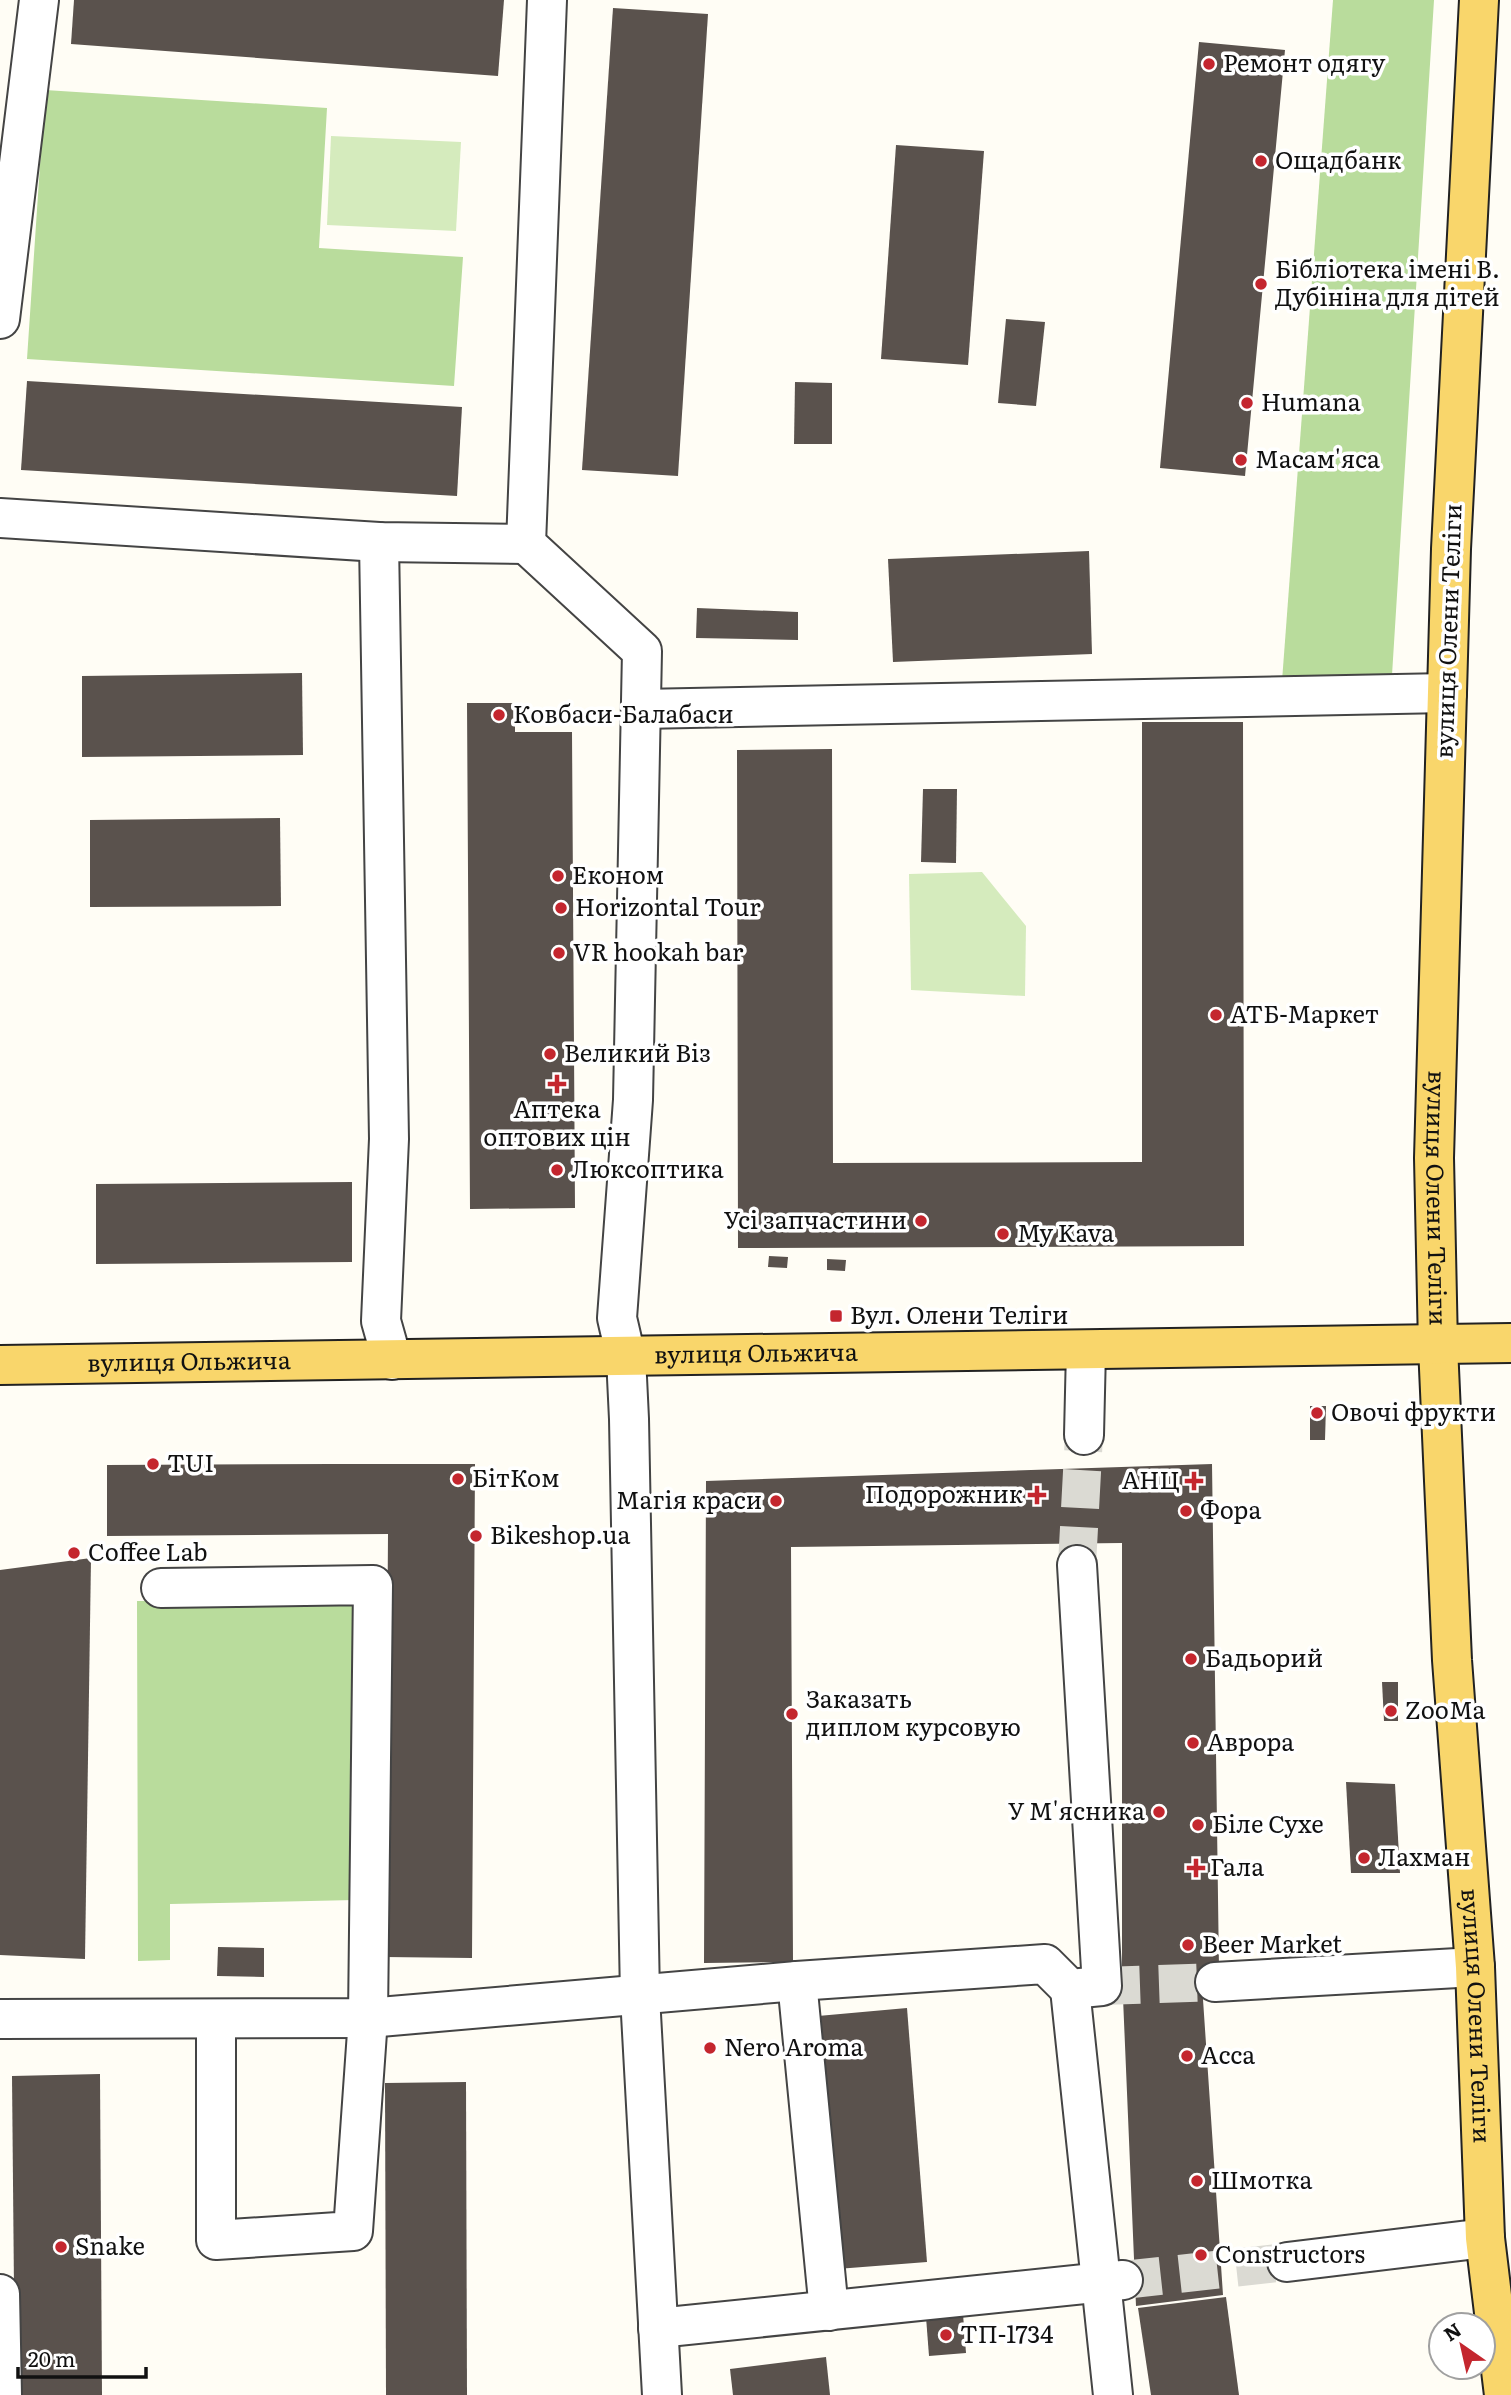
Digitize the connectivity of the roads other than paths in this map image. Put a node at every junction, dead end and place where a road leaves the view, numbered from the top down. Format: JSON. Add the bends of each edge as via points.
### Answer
{"nodes":[{"id":1,"x":39,"y":0,"type":"edge"},
{"id":2,"x":547,"y":0,"type":"edge"},
{"id":3,"x":1479,"y":0,"type":"edge"},
{"id":4,"x":8,"y":189,"type":"edge"},
{"id":5,"x":0,"y":319,"type":"edge"},
{"id":6,"x":0,"y":518,"type":"edge"},
{"id":7,"x":379,"y":542,"type":"junction"},
{"id":8,"x":526,"y":544,"type":"junction"},
{"id":9,"x":1447,"y":693,"type":"junction"},
{"id":10,"x":640,"y":709,"type":"junction"},
{"id":11,"x":1511,"y":1343,"type":"edge"},
{"id":12,"x":1438,"y":1346,"type":"junction"},
{"id":13,"x":1086,"y":1350,"type":"junction"},
{"id":14,"x":625,"y":1357,"type":"junction"},
{"id":15,"x":392,"y":1360,"type":"junction"},
{"id":16,"x":0,"y":1365,"type":"edge"},
{"id":17,"x":1084,"y":1435,"type":"tunnel mouth"},
{"id":18,"x":1077,"y":1565,"type":"tunnel mouth"},
{"id":19,"x":162,"y":1588,"type":"dead end"},
{"id":20,"x":1475,"y":1967,"type":"junction"},
{"id":21,"x":797,"y":1981,"type":"junction"},
{"id":22,"x":1215,"y":1982,"type":"tunnel mouth"},
{"id":23,"x":1070,"y":1989,"type":"junction"},
{"id":24,"x":640,"y":1996,"type":"junction"},
{"id":25,"x":368,"y":2018,"type":"junction"},
{"id":26,"x":0,"y":2019,"type":"edge"},
{"id":27,"x":216,"y":2020,"type":"junction"},
{"id":28,"x":1485,"y":2238,"type":"junction"},
{"id":29,"x":1287,"y":2262,"type":"tunnel mouth"},
{"id":30,"x":1113,"y":2281,"type":"junction"},
{"id":31,"x":0,"y":2294,"type":"edge"},
{"id":32,"x":829,"y":2311,"type":"junction"},
{"id":33,"x":658,"y":2328,"type":"junction"},
{"id":34,"x":2,"y":2395,"type":"edge"},
{"id":35,"x":662,"y":2395,"type":"edge"},
{"id":36,"x":1113,"y":2395,"type":"edge"},
{"id":37,"x":1504,"y":2395,"type":"edge"}],
"edges":[{"from":1,"to":4,"type":"street"},
{"from":2,"to":8,"type":"street"},
{"from":3,"to":9,"type":"main road","name":"вулиця Олени Теліги"},
{"from":4,"to":5,"type":"street"},
{"from":6,"to":7,"type":"street"},
{"from":7,"to":8,"type":"street"},
{"from":7,"to":15,"type":"street","via":[[389,1139],[381,1321]]},
{"from":8,"to":10,"type":"street","via":[[642,651]]},
{"from":9,"to":10,"type":"street"},
{"from":9,"to":12,"type":"main road","name":"вулиця Олени Теліги","via":[[1434,1158]]},
{"from":10,"to":14,"type":"street","via":[[633,1100],[617,1318]]},
{"from":11,"to":12,"type":"main road","name":"вулиця Ольжича"},
{"from":12,"to":13,"type":"main road","name":"вулиця Ольжича"},
{"from":12,"to":20,"type":"main road","name":"вулиця Олени Теліги","via":[[1452,1660]]},
{"from":13,"to":14,"type":"main road","name":"вулиця Ольжича"},
{"from":13,"to":17,"type":"street"},
{"from":14,"to":15,"type":"main road","name":"вулиця Ольжича"},
{"from":14,"to":24,"type":"street"},
{"from":15,"to":16,"type":"main road","name":"вулиця Ольжича"},
{"from":18,"to":23,"type":"street","via":[[1102,1986]]},
{"from":19,"to":25,"type":"street","via":[[373,1585]]},
{"from":20,"to":22,"type":"street"},
{"from":20,"to":28,"type":"main road","name":"вулиця Олени Теліги"},
{"from":21,"to":23,"type":"street","via":[[1045,1964]]},
{"from":21,"to":24,"type":"street"},
{"from":21,"to":32,"type":"street"},
{"from":23,"to":30,"type":"street"},
{"from":24,"to":25,"type":"street"},
{"from":24,"to":33,"type":"street"},
{"from":25,"to":27,"type":"street"},
{"from":25,"to":27,"type":"street","via":[[353,2231],[216,2240]]},
{"from":26,"to":27,"type":"street"},
{"from":28,"to":29,"type":"street"},
{"from":28,"to":37,"type":"main road","name":"вулиця Олени Теліги"},
{"from":30,"to":32,"type":"street"},
{"from":30,"to":36,"type":"street"},
{"from":31,"to":34,"type":"street"},
{"from":32,"to":33,"type":"street"},
{"from":33,"to":35,"type":"street"}]}
